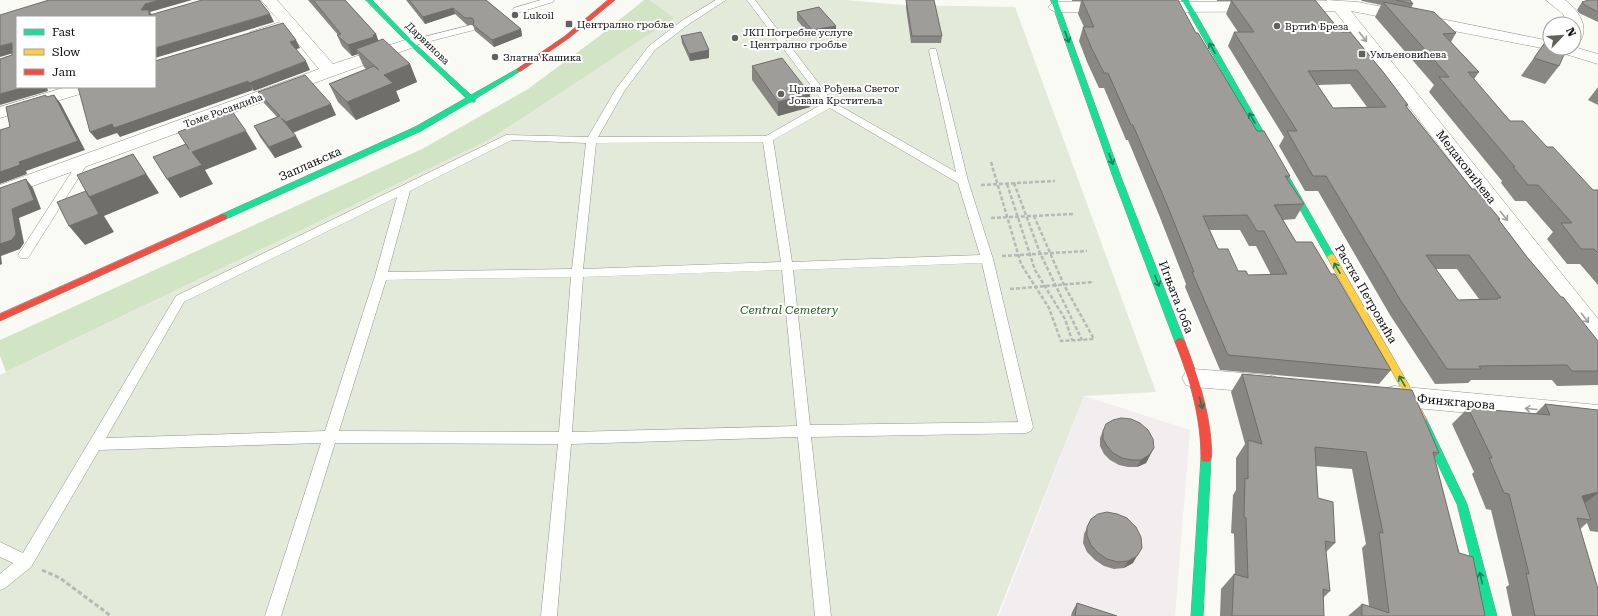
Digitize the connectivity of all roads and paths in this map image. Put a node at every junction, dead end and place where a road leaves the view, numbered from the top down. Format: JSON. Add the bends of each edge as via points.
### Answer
{"nodes":[{"id":1,"x":269,"y":0,"type":"edge"},
{"id":2,"x":369,"y":0,"type":"edge"},
{"id":3,"x":550,"y":0,"type":"edge"},
{"id":4,"x":612,"y":0,"type":"edge"},
{"id":5,"x":722,"y":0,"type":"edge"},
{"id":6,"x":751,"y":0,"type":"edge"},
{"id":7,"x":1554,"y":0,"type":"edge"},
{"id":8,"x":1055,"y":3,"type":"edge"},
{"id":9,"x":1336,"y":3,"type":"edge"},
{"id":10,"x":1187,"y":4,"type":"edge"},
{"id":11,"x":1127,"y":7,"type":"edge"},
{"id":12,"x":1150,"y":7,"type":"edge"},
{"id":13,"x":517,"y":10,"type":"dead end"},
{"id":14,"x":1572,"y":16,"type":"edge"},
{"id":15,"x":291,"y":24,"type":"junction"},
{"id":16,"x":471,"y":28,"type":"edge"},
{"id":17,"x":238,"y":40,"type":"edge"},
{"id":18,"x":412,"y":43,"type":"junction"},
{"id":19,"x":1542,"y":44,"type":"edge"},
{"id":20,"x":933,"y":51,"type":"dead end"},
{"id":21,"x":1582,"y":52,"type":"edge"},
{"id":22,"x":1598,"y":59,"type":"edge"},
{"id":23,"x":330,"y":71,"type":"junction"},
{"id":24,"x":81,"y":88,"type":"edge"},
{"id":25,"x":472,"y":100,"type":"junction"},
{"id":26,"x":830,"y":104,"type":"junction"},
{"id":27,"x":0,"y":113,"type":"edge"},
{"id":28,"x":768,"y":139,"type":"junction"},
{"id":29,"x":591,"y":140,"type":"junction"},
{"id":30,"x":84,"y":161,"type":"junction"},
{"id":31,"x":992,"y":162,"type":"dead end"},
{"id":32,"x":1055,"y":182,"type":"dead end"},
{"id":33,"x":963,"y":183,"type":"junction"},
{"id":34,"x":1014,"y":183,"type":"junction"},
{"id":35,"x":998,"y":184,"type":"junction"},
{"id":36,"x":1007,"y":184,"type":"junction"},
{"id":37,"x":405,"y":189,"type":"junction"},
{"id":38,"x":0,"y":192,"type":"edge"},
{"id":39,"x":1073,"y":214,"type":"dead end"},
{"id":40,"x":1016,"y":216,"type":"junction"},
{"id":41,"x":1026,"y":216,"type":"junction"},
{"id":42,"x":1034,"y":216,"type":"junction"},
{"id":43,"x":1008,"y":217,"type":"junction"},
{"id":44,"x":974,"y":218,"type":"junction"},
{"id":45,"x":1087,"y":251,"type":"dead end"},
{"id":46,"x":1040,"y":253,"type":"junction"},
{"id":47,"x":1050,"y":253,"type":"junction"},
{"id":48,"x":1028,"y":254,"type":"junction"},
{"id":49,"x":24,"y":255,"type":"dead end"},
{"id":50,"x":1019,"y":255,"type":"junction"},
{"id":51,"x":986,"y":258,"type":"junction"},
{"id":52,"x":787,"y":266,"type":"junction"},
{"id":53,"x":577,"y":273,"type":"junction"},
{"id":54,"x":381,"y":276,"type":"junction"},
{"id":55,"x":1094,"y":282,"type":"dead end"},
{"id":56,"x":1056,"y":285,"type":"junction"},
{"id":57,"x":1064,"y":285,"type":"junction"},
{"id":58,"x":1045,"y":286,"type":"junction"},
{"id":59,"x":1036,"y":287,"type":"junction"},
{"id":60,"x":994,"y":290,"type":"junction"},
{"id":61,"x":0,"y":318,"type":"edge"},
{"id":62,"x":1598,"y":335,"type":"edge"},
{"id":63,"x":1072,"y":340,"type":"junction"},
{"id":64,"x":1082,"y":340,"type":"junction"},
{"id":65,"x":1194,"y":378,"type":"junction"},
{"id":66,"x":1287,"y":386,"type":"edge"},
{"id":67,"x":1372,"y":394,"type":"edge"},
{"id":68,"x":1411,"y":398,"type":"junction"},
{"id":69,"x":1598,"y":415,"type":"edge"},
{"id":70,"x":804,"y":431,"type":"junction"},
{"id":71,"x":330,"y":436,"type":"junction"},
{"id":72,"x":565,"y":438,"type":"junction"},
{"id":73,"x":95,"y":444,"type":"junction"},
{"id":74,"x":0,"y":549,"type":"edge"},
{"id":75,"x":26,"y":562,"type":"junction"},
{"id":76,"x":0,"y":583,"type":"edge"},
{"id":77,"x":111,"y":616,"type":"edge"},
{"id":78,"x":273,"y":616,"type":"edge"},
{"id":79,"x":549,"y":616,"type":"edge"},
{"id":80,"x":823,"y":616,"type":"edge"},
{"id":81,"x":1196,"y":616,"type":"edge"},
{"id":82,"x":1491,"y":616,"type":"edge"}],
"edges":[{"from":1,"to":15,"type":"street"},
{"from":2,"to":18,"type":"street","name":"Дарвинова"},
{"from":3,"to":13,"type":"lane"},
{"from":4,"to":25,"type":"street","name":"Заплањска","via":[[562,42]]},
{"from":5,"to":29,"type":"lane","via":[[686,22],[652,48],[621,89]]},
{"from":6,"to":26,"type":"lane"},
{"from":7,"to":14,"type":"street"},
{"from":8,"to":11,"type":"street"},
{"from":8,"to":65,"type":"street","name":"Игњата Јоба","one_way":true,"via":[[1117,177]]},
{"from":9,"to":10,"type":"street"},
{"from":9,"to":19,"type":"street"},
{"from":9,"to":62,"type":"street","name":"Медаковићева","one_way":true},
{"from":10,"to":12,"type":"street"},
{"from":68,"to":10,"type":"street","name":"Растка Петровића","one_way":true},
{"from":15,"to":17,"type":"street"},
{"from":15,"to":23,"type":"street"},
{"from":16,"to":18,"type":"lane","name":"Томе Росандића"},
{"from":18,"to":23,"type":"street","name":"Томе Росандића"},
{"from":18,"to":25,"type":"street","name":"Дарвинова"},
{"from":20,"to":33,"type":"lane"},
{"from":21,"to":22,"type":"street"},
{"from":23,"to":30,"type":"street","name":"Томе Росандића"},
{"from":24,"to":27,"type":"street"},
{"from":25,"to":61,"type":"street","name":"Заплањска","via":[[418,129]]},
{"from":26,"to":28,"type":"lane"},
{"from":26,"to":33,"type":"lane"},
{"from":28,"to":29,"type":"lane"},
{"from":28,"to":52,"type":"lane"},
{"from":29,"to":37,"type":"lane","via":[[510,137]]},
{"from":29,"to":53,"type":"lane"},
{"from":30,"to":38,"type":"street","name":"Томе Росандића"},
{"from":30,"to":49,"type":"lane"},
{"from":31,"to":35,"type":"path"},
{"from":32,"to":34,"type":"path"},
{"from":33,"to":35,"type":"path"},
{"from":33,"to":44,"type":"lane"},
{"from":34,"to":36,"type":"path"},
{"from":34,"to":41,"type":"path"},
{"from":35,"to":36,"type":"path"},
{"from":35,"to":43,"type":"path"},
{"from":36,"to":40,"type":"path"},
{"from":37,"to":54,"type":"lane"},
{"from":37,"to":73,"type":"lane","via":[[180,299]]},
{"from":39,"to":42,"type":"path"},
{"from":40,"to":41,"type":"path"},
{"from":40,"to":43,"type":"path"},
{"from":40,"to":48,"type":"path"},
{"from":41,"to":42,"type":"path"},
{"from":41,"to":46,"type":"path"},
{"from":42,"to":47,"type":"path"},
{"from":43,"to":44,"type":"path"},
{"from":43,"to":50,"type":"path"},
{"from":44,"to":51,"type":"lane"},
{"from":45,"to":47,"type":"path"},
{"from":46,"to":47,"type":"path"},
{"from":46,"to":48,"type":"path"},
{"from":46,"to":56,"type":"path"},
{"from":47,"to":57,"type":"path"},
{"from":48,"to":50,"type":"path"},
{"from":48,"to":58,"type":"path"},
{"from":50,"to":51,"type":"path"},
{"from":50,"to":59,"type":"path","via":[[1021,264]]},
{"from":51,"to":52,"type":"lane"},
{"from":51,"to":60,"type":"lane"},
{"from":52,"to":53,"type":"lane"},
{"from":52,"to":70,"type":"lane"},
{"from":53,"to":54,"type":"lane"},
{"from":53,"to":72,"type":"lane"},
{"from":54,"to":71,"type":"lane"},
{"from":55,"to":57,"type":"path"},
{"from":56,"to":57,"type":"path"},
{"from":56,"to":58,"type":"path"},
{"from":56,"to":64,"type":"path"},
{"from":57,"to":64,"type":"path","via":[[1094,339]]},
{"from":58,"to":59,"type":"path"},
{"from":58,"to":63,"type":"path","via":[[1064,319]]},
{"from":59,"to":60,"type":"path"},
{"from":59,"to":63,"type":"path","via":[[1049,308],[1061,341]]},
{"from":60,"to":70,"type":"lane","via":[[1026,427]]},
{"from":63,"to":64,"type":"path"},
{"from":65,"to":66,"type":"street"},
{"from":65,"to":81,"type":"street","name":"Игњата Јоба","one_way":true,"via":[[1207,439]]},
{"from":67,"to":68,"type":"street","name":"Финжгарова"},
{"from":69,"to":68,"type":"street","name":"Финжгарова","one_way":true},
{"from":82,"to":68,"type":"street","name":"Растка Петровића","one_way":true,"via":[[1462,504]]},
{"from":70,"to":72,"type":"lane"},
{"from":70,"to":80,"type":"lane"},
{"from":71,"to":72,"type":"lane"},
{"from":71,"to":73,"type":"lane"},
{"from":71,"to":78,"type":"lane"},
{"from":72,"to":79,"type":"lane"},
{"from":73,"to":75,"type":"lane"},
{"from":74,"to":75,"type":"lane"},
{"from":75,"to":76,"type":"lane"},
{"from":75,"to":77,"type":"path","via":[[60,578]]}]}
